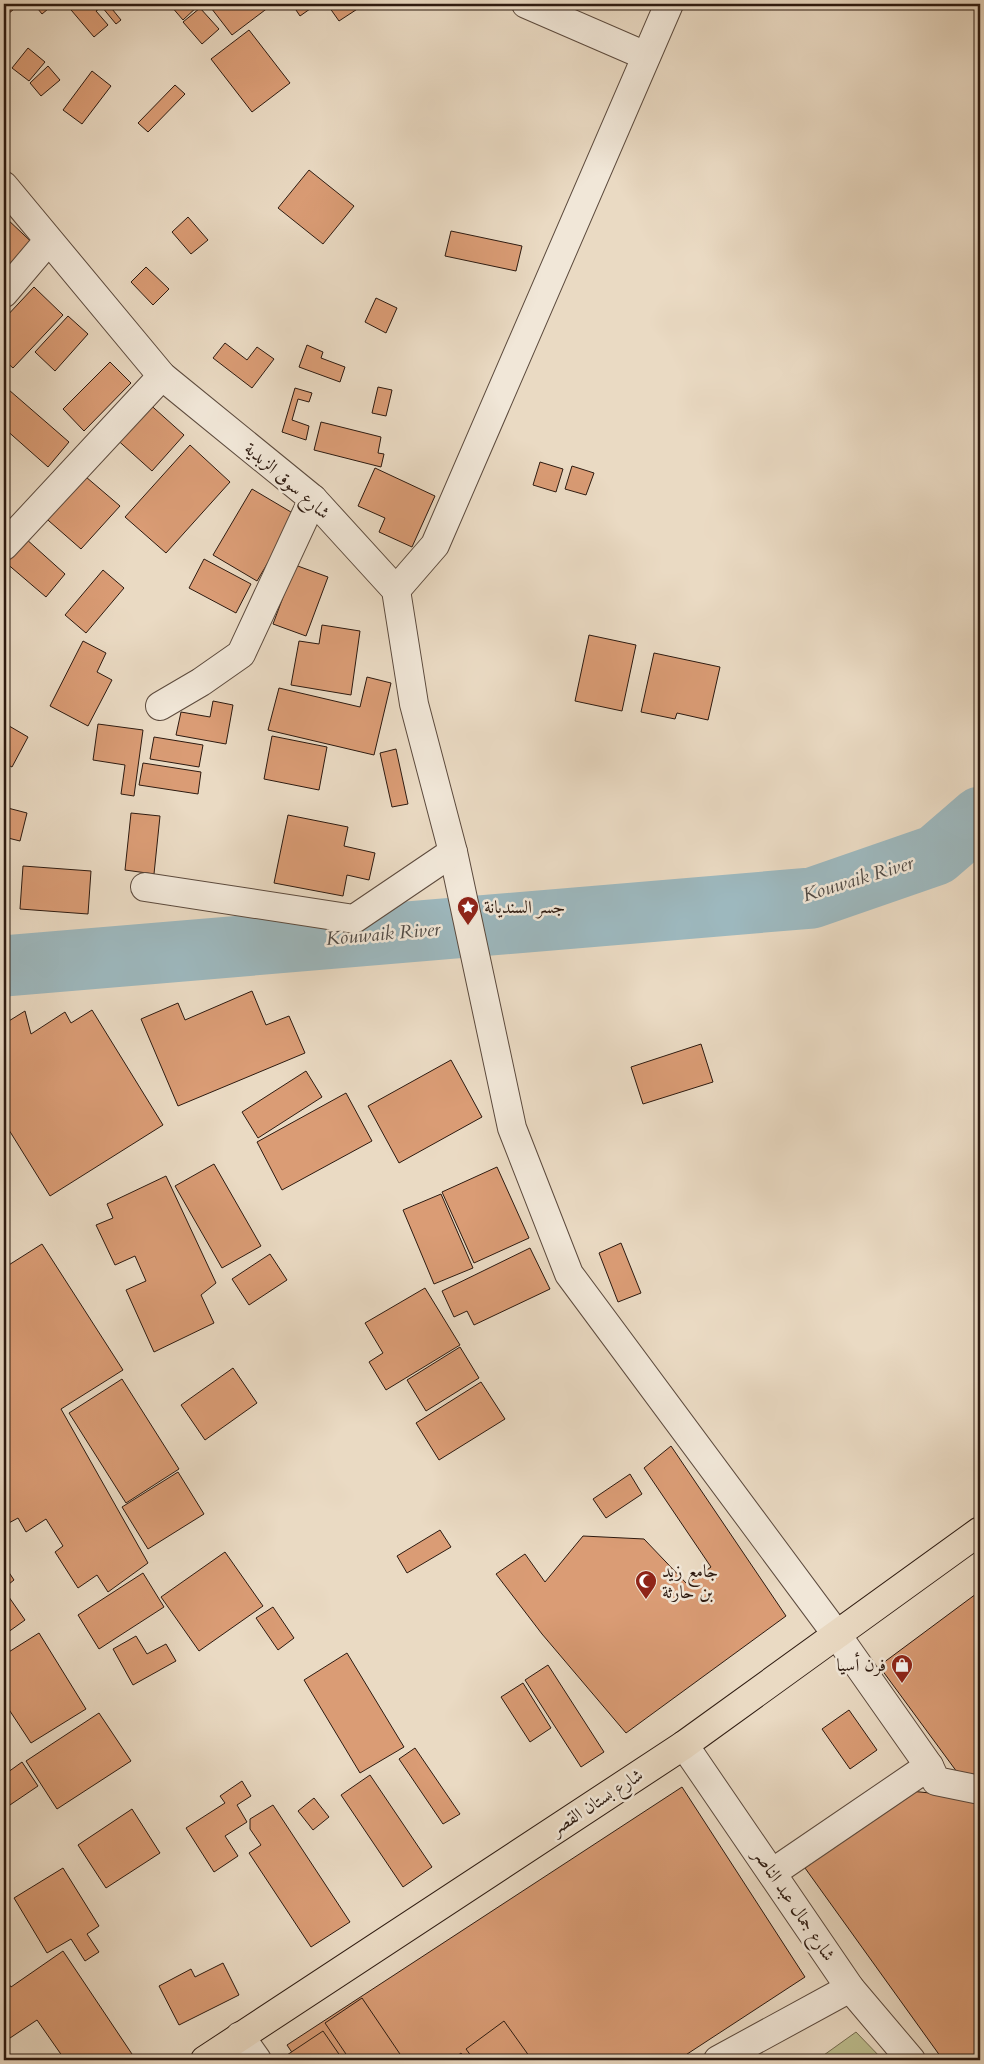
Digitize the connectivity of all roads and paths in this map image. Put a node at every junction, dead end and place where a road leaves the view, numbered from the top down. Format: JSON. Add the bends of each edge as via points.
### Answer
{"nodes":[{"id":1,"x":526,"y":4,"type":"edge"},
{"id":2,"x":669,"y":4,"type":"edge"},
{"id":3,"x":646,"y":56,"type":"junction"},
{"id":4,"x":4,"y":186,"type":"edge"},
{"id":5,"x":48,"y":241,"type":"junction"},
{"id":6,"x":4,"y":293,"type":"edge"},
{"id":7,"x":162,"y":376,"type":"junction"},
{"id":8,"x":313,"y":499,"type":"junction"},
{"id":9,"x":4,"y":546,"type":"edge"},
{"id":10,"x":396,"y":590,"type":"junction"},
{"id":11,"x":160,"y":706,"type":"dead end"},
{"id":12,"x":452,"y":852,"type":"junction"},
{"id":13,"x":144,"y":887,"type":"dead end"},
{"id":14,"x":980,"y":1531,"type":"edge"},
{"id":15,"x":836,"y":1634,"type":"junction"},
{"id":16,"x":684,"y":1745,"type":"junction"},
{"id":17,"x":929,"y":1766,"type":"junction"},
{"id":18,"x":980,"y":1790,"type":"edge"},
{"id":19,"x":772,"y":1873,"type":"junction"},
{"id":20,"x":850,"y":1988,"type":"junction"},
{"id":21,"x":240,"y":2036,"type":"junction"},
{"id":22,"x":205,"y":2060,"type":"edge"},
{"id":23,"x":257,"y":2060,"type":"edge"},
{"id":24,"x":718,"y":2060,"type":"edge"},
{"id":25,"x":912,"y":2060,"type":"edge"}],
"edges":[{"from":1,"to":3,"type":"street"},
{"from":2,"to":3,"type":"street"},
{"from":3,"to":10,"type":"street","via":[[435,546]]},
{"from":4,"to":5,"type":"street","name":"شارع سوق الزبدية"},
{"from":5,"to":6,"type":"street"},
{"from":5,"to":7,"type":"street","name":"شارع سوق الزبدية"},
{"from":7,"to":8,"type":"street","name":"شارع سوق الزبدية"},
{"from":7,"to":9,"type":"street"},
{"from":8,"to":10,"type":"street","name":"شارع سوق الزبدية"},
{"from":8,"to":11,"type":"street","via":[[241,654]]},
{"from":10,"to":12,"type":"street","via":[[414,704]]},
{"from":12,"to":13,"type":"street","via":[[354,919]]},
{"from":12,"to":15,"type":"street","via":[[512,1128],[569,1274]]},
{"from":14,"to":15,"type":"main road","name":"شارع بستان القصر"},
{"from":15,"to":16,"type":"main road","name":"شارع بستان القصر"},
{"from":15,"to":17,"type":"street"},
{"from":16,"to":19,"type":"street","name":"شارع جمال عبد الناصر"},
{"from":16,"to":21,"type":"main road","name":"شارع بستان القصر"},
{"from":17,"to":18,"type":"street","via":[[936,1781]]},
{"from":17,"to":19,"type":"street"},
{"from":19,"to":20,"type":"street","name":"شارع جمال عبد الناصر"},
{"from":20,"to":24,"type":"street"},
{"from":20,"to":25,"type":"street","name":"شارع جمال عبد الناصر"},
{"from":21,"to":22,"type":"main road","name":"شارع بستان القصر"},
{"from":21,"to":23,"type":"street"}]}
